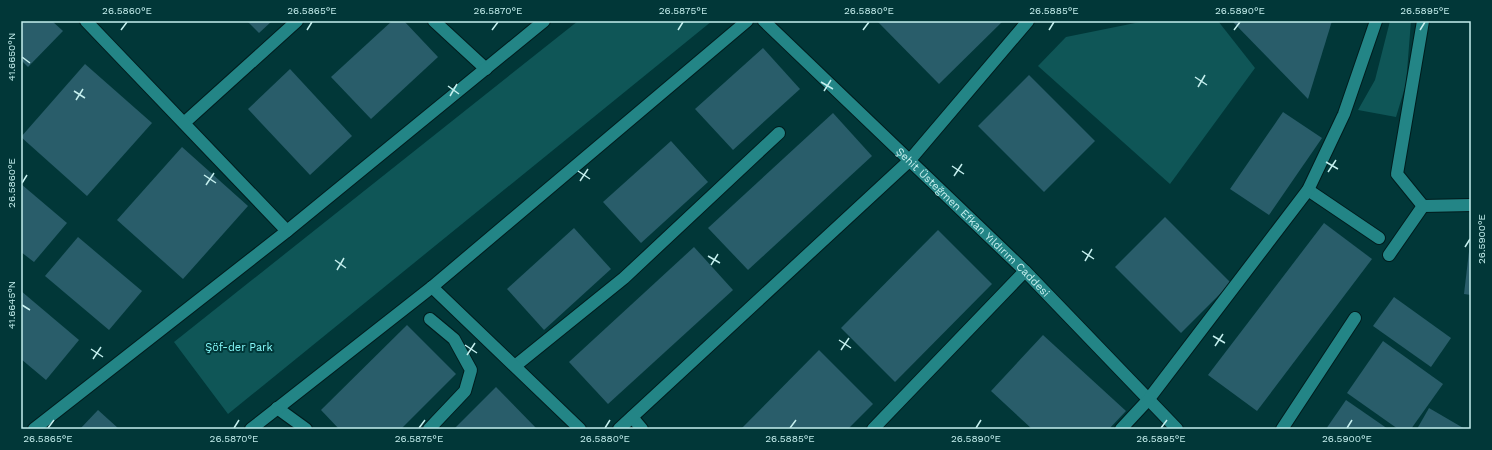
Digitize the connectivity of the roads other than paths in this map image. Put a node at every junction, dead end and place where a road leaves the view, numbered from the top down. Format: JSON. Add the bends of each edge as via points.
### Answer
{"nodes":[{"id":1,"x":297,"y":21,"type":"edge"},
{"id":2,"x":434,"y":21,"type":"edge"},
{"id":3,"x":544,"y":21,"type":"edge"},
{"id":4,"x":747,"y":21,"type":"edge"},
{"id":5,"x":764,"y":21,"type":"edge"},
{"id":6,"x":1028,"y":21,"type":"edge"},
{"id":7,"x":1376,"y":21,"type":"edge"},
{"id":8,"x":1423,"y":21,"type":"edge"},
{"id":9,"x":92,"y":23,"type":"edge"},
{"id":10,"x":486,"y":69,"type":"junction"},
{"id":11,"x":184,"y":123,"type":"junction"},
{"id":12,"x":779,"y":132,"type":"dead end"},
{"id":13,"x":909,"y":161,"type":"junction"},
{"id":14,"x":1308,"y":190,"type":"junction"},
{"id":15,"x":1471,"y":205,"type":"edge"},
{"id":16,"x":1423,"y":206,"type":"junction"},
{"id":17,"x":287,"y":231,"type":"junction"},
{"id":18,"x":1379,"y":238,"type":"dead end"},
{"id":19,"x":1389,"y":255,"type":"dead end"},
{"id":20,"x":1025,"y":271,"type":"junction"},
{"id":21,"x":432,"y":287,"type":"junction"},
{"id":22,"x":1355,"y":318,"type":"dead end"},
{"id":23,"x":430,"y":319,"type":"dead end"},
{"id":24,"x":515,"y":366,"type":"junction"},
{"id":25,"x":1148,"y":400,"type":"junction"},
{"id":26,"x":277,"y":408,"type":"junction"},
{"id":27,"x":632,"y":417,"type":"junction"},
{"id":28,"x":34,"y":429,"type":"edge"},
{"id":29,"x":251,"y":429,"type":"edge"},
{"id":30,"x":306,"y":429,"type":"edge"},
{"id":31,"x":429,"y":429,"type":"edge"},
{"id":32,"x":580,"y":429,"type":"edge"},
{"id":33,"x":619,"y":429,"type":"edge"},
{"id":34,"x":642,"y":429,"type":"edge"},
{"id":35,"x":873,"y":429,"type":"edge"},
{"id":36,"x":1121,"y":429,"type":"edge"},
{"id":37,"x":1177,"y":429,"type":"edge"},
{"id":38,"x":1282,"y":429,"type":"edge"}],
"edges":[{"from":1,"to":11,"type":"street"},
{"from":2,"to":10,"type":"street"},
{"from":3,"to":10,"type":"street"},
{"from":4,"to":21,"type":"street"},
{"from":5,"to":13,"type":"street","name":"Şehit Üsteğmen Efkan Yıldırım Caddesi"},
{"from":6,"to":13,"type":"street"},
{"from":7,"to":14,"type":"street","via":[[1344,114]]},
{"from":8,"to":16,"type":"street","via":[[1397,174]]},
{"from":9,"to":11,"type":"street"},
{"from":10,"to":17,"type":"street"},
{"from":11,"to":17,"type":"street"},
{"from":12,"to":24,"type":"street","via":[[624,278]]},
{"from":13,"to":20,"type":"street","name":"Şehit Üsteğmen Efkan Yıldırım Caddesi"},
{"from":13,"to":27,"type":"street"},
{"from":14,"to":18,"type":"street"},
{"from":14,"to":25,"type":"street"},
{"from":15,"to":16,"type":"street"},
{"from":16,"to":19,"type":"street"},
{"from":17,"to":28,"type":"street"},
{"from":20,"to":25,"type":"street","name":"Şehit Üsteğmen Efkan Yıldırım Caddesi"},
{"from":20,"to":35,"type":"street"},
{"from":21,"to":24,"type":"street"},
{"from":21,"to":26,"type":"street"},
{"from":22,"to":38,"type":"street"},
{"from":23,"to":31,"type":"street","via":[[454,339],[471,370],[465,392]]},
{"from":24,"to":32,"type":"street"},
{"from":25,"to":36,"type":"street"},
{"from":25,"to":37,"type":"street","name":"Şehit Üsteğmen Efkan Yıldırım Caddesi"},
{"from":26,"to":29,"type":"street"},
{"from":26,"to":30,"type":"street"},
{"from":27,"to":33,"type":"street"},
{"from":27,"to":34,"type":"street"}]}
